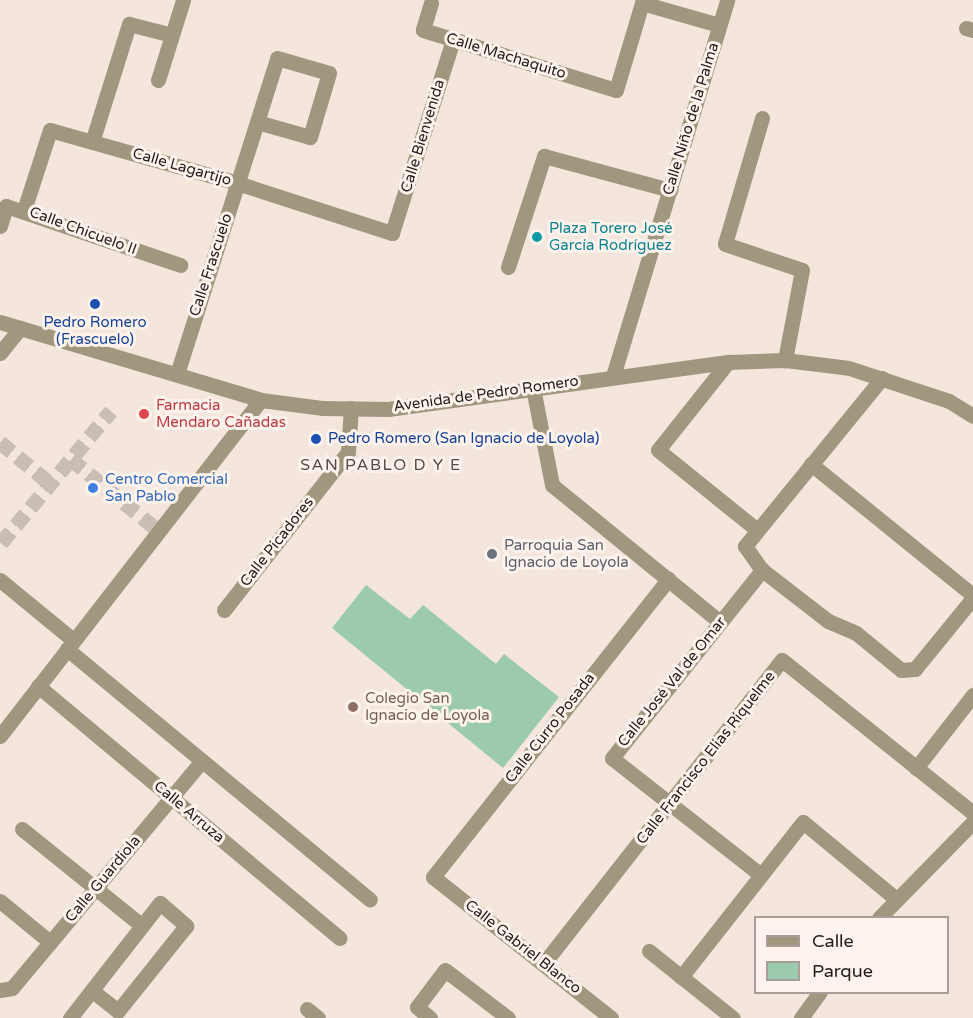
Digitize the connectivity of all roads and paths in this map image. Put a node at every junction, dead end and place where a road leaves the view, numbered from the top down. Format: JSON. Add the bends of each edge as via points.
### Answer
{"nodes":[{"id":1,"x":183,"y":0,"type":"edge"},
{"id":2,"x":728,"y":0,"type":"edge"},
{"id":3,"x":431,"y":3,"type":"dead end"},
{"id":4,"x":719,"y":25,"type":"junction"},
{"id":5,"x":172,"y":35,"type":"junction"},
{"id":6,"x":453,"y":39,"type":"junction"},
{"id":7,"x":158,"y":80,"type":"dead end"},
{"id":8,"x":762,"y":118,"type":"dead end"},
{"id":9,"x":257,"y":122,"type":"junction"},
{"id":10,"x":92,"y":142,"type":"junction"},
{"id":11,"x":237,"y":183,"type":"junction"},
{"id":12,"x":670,"y":190,"type":"junction"},
{"id":13,"x":24,"y":210,"type":"junction"},
{"id":14,"x":0,"y":226,"type":"edge"},
{"id":15,"x":392,"y":233,"type":"joint"},
{"id":16,"x":180,"y":265,"type":"dead end"},
{"id":17,"x":508,"y":267,"type":"dead end"},
{"id":18,"x":0,"y":322,"type":"edge"},
{"id":19,"x":20,"y":328,"type":"junction"},
{"id":20,"x":0,"y":353,"type":"edge"},
{"id":21,"x":785,"y":360,"type":"junction"},
{"id":22,"x":728,"y":362,"type":"junction"},
{"id":23,"x":177,"y":374,"type":"junction"},
{"id":24,"x":613,"y":376,"type":"junction"},
{"id":25,"x":882,"y":378,"type":"junction"},
{"id":26,"x":533,"y":388,"type":"junction"},
{"id":27,"x":261,"y":400,"type":"junction"},
{"id":28,"x":351,"y":408,"type":"junction"},
{"id":29,"x":973,"y":416,"type":"edge"},
{"id":30,"x":811,"y":464,"type":"junction"},
{"id":31,"x":757,"y":530,"type":"junction"},
{"id":32,"x":762,"y":570,"type":"junction"},
{"id":33,"x":668,"y":579,"type":"junction"},
{"id":34,"x":0,"y":580,"type":"edge"},
{"id":35,"x":973,"y":596,"type":"edge"},
{"id":36,"x":224,"y":610,"type":"dead end"},
{"id":37,"x":720,"y":622,"type":"junction"},
{"id":38,"x":70,"y":644,"type":"junction"},
{"id":39,"x":38,"y":686,"type":"junction"},
{"id":40,"x":973,"y":695,"type":"edge"},
{"id":41,"x":2,"y":728,"type":"edge"},
{"id":42,"x":202,"y":761,"type":"junction"},
{"id":43,"x":916,"y":768,"type":"junction"},
{"id":44,"x":171,"y":798,"type":"junction"},
{"id":45,"x":671,"y":804,"type":"junction"},
{"id":46,"x":973,"y":813,"type":"edge"},
{"id":47,"x":973,"y":822,"type":"edge"},
{"id":48,"x":22,"y":829,"type":"dead end"},
{"id":49,"x":762,"y":875,"type":"junction"},
{"id":50,"x":433,"y":877,"type":"joint"},
{"id":51,"x":96,"y":888,"type":"junction"},
{"id":52,"x":895,"y":898,"type":"junction"},
{"id":53,"x":370,"y":900,"type":"dead end"},
{"id":54,"x":0,"y":901,"type":"edge"},
{"id":55,"x":881,"y":916,"type":"edge"},
{"id":56,"x":142,"y":926,"type":"junction"},
{"id":57,"x":339,"y":938,"type":"dead end"},
{"id":58,"x":50,"y":942,"type":"junction"},
{"id":59,"x":649,"y":951,"type":"dead end"},
{"id":60,"x":544,"y":963,"type":"junction"},
{"id":61,"x":681,"y":977,"type":"junction"},
{"id":62,"x":0,"y":990,"type":"edge"},
{"id":63,"x":92,"y":991,"type":"junction"},
{"id":64,"x":819,"y":994,"type":"edge"},
{"id":65,"x":70,"y":1018,"type":"edge"},
{"id":66,"x":430,"y":1018,"type":"edge"},
{"id":67,"x":508,"y":1018,"type":"edge"},
{"id":68,"x":611,"y":1018,"type":"edge"},
{"id":69,"x":733,"y":1018,"type":"edge"},
{"id":70,"x":801,"y":1018,"type":"edge"}],
"edges":[{"from":1,"to":5,"type":"street"},
{"from":2,"to":4,"type":"street","name":"Calle Niño de la Palma"},
{"from":3,"to":6,"type":"street","name":"Calle Machaquito","via":[[423,30]]},
{"from":4,"to":6,"type":"street","name":"Calle Machaquito","via":[[642,3],[616,90]]},
{"from":4,"to":12,"type":"street","name":"Calle Niño de la Palma"},
{"from":5,"to":7,"type":"street"},
{"from":5,"to":10,"type":"street","via":[[129,24]]},
{"from":6,"to":15,"type":"street","name":"Calle Bienvenida"},
{"from":8,"to":21,"type":"street","via":[[725,244],[802,270]]},
{"from":9,"to":9,"type":"street","name":"Calle Frascuelo","via":[[277,58],[329,73],[310,137]]},
{"from":9,"to":11,"type":"street","name":"Calle Frascuelo"},
{"from":10,"to":11,"type":"street","name":"Calle Lagartijo"},
{"from":10,"to":13,"type":"street","name":"Calle Lagartijo","via":[[50,130]]},
{"from":11,"to":15,"type":"street","name":"Calle Lagartijo"},
{"from":11,"to":23,"type":"street","name":"Calle Frascuelo"},
{"from":12,"to":17,"type":"street","via":[[544,156]]},
{"from":12,"to":24,"type":"street","name":"Calle Niño de la Palma"},
{"from":13,"to":14,"type":"street","name":"Calle Chicuelo II","via":[[6,206]]},
{"from":13,"to":16,"type":"street","name":"Calle Chicuelo II"},
{"from":18,"to":19,"type":"street","name":"Avenida de Pedro Romero"},
{"from":19,"to":20,"type":"street"},
{"from":19,"to":23,"type":"street","name":"Avenida de Pedro Romero"},
{"from":21,"to":22,"type":"street","name":"Avenida de Pedro Romero"},
{"from":21,"to":25,"type":"street","name":"Avenida de Pedro Romero","via":[[849,368]]},
{"from":22,"to":24,"type":"street","name":"Avenida de Pedro Romero"},
{"from":22,"to":31,"type":"street","via":[[658,450]]},
{"from":23,"to":27,"type":"street","name":"Avenida de Pedro Romero"},
{"from":24,"to":26,"type":"street","name":"Avenida de Pedro Romero"},
{"from":25,"to":29,"type":"street","name":"Avenida de Pedro Romero","via":[[949,401]]},
{"from":25,"to":30,"type":"street"},
{"from":26,"to":28,"type":"street","name":"Avenida de Pedro Romero","via":[[388,409]]},
{"from":26,"to":33,"type":"street","via":[[552,485]]},
{"from":27,"to":28,"type":"street","name":"Avenida de Pedro Romero"},
{"from":27,"to":38,"type":"street"},
{"from":28,"to":36,"type":"street","name":"Calle Picadores","via":[[348,452]]},
{"from":30,"to":31,"type":"street"},
{"from":30,"to":35,"type":"street"},
{"from":31,"to":32,"type":"street","via":[[746,546]]},
{"from":32,"to":35,"type":"street","via":[[828,621],[856,633],[901,670],[915,669]]},
{"from":32,"to":37,"type":"street","name":"Calle José Val de Omar"},
{"from":33,"to":37,"type":"street"},
{"from":33,"to":50,"type":"street","name":"Calle Curro Posada"},
{"from":34,"to":38,"type":"street"},
{"from":37,"to":45,"type":"street","name":"Calle José Val de Omar","via":[[612,758]]},
{"from":38,"to":39,"type":"street"},
{"from":38,"to":42,"type":"street"},
{"from":39,"to":41,"type":"street"},
{"from":39,"to":44,"type":"street","name":"Calle Arruza"},
{"from":40,"to":43,"type":"street"},
{"from":42,"to":44,"type":"street","name":"Calle Guardiola"},
{"from":42,"to":53,"type":"street"},
{"from":43,"to":45,"type":"street","name":"Calle Francisco Elias Riquelme","via":[[782,660]]},
{"from":43,"to":46,"type":"street","name":"Calle Francisco Elias Riquelme"},
{"from":44,"to":51,"type":"street","name":"Calle Guardiola"},
{"from":44,"to":57,"type":"street","name":"Calle Arruza"},
{"from":45,"to":49,"type":"street","name":"Calle José Val de Omar"},
{"from":45,"to":60,"type":"street","name":"Calle Francisco Elias Riquelme"},
{"from":47,"to":52,"type":"street"},
{"from":48,"to":51,"type":"street"},
{"from":49,"to":52,"type":"street","via":[[803,822]]},
{"from":49,"to":61,"type":"street"},
{"from":50,"to":60,"type":"street","name":"Calle Gabriel Blanco"},
{"from":51,"to":56,"type":"street"},
{"from":51,"to":58,"type":"street","name":"Calle Guardiola"},
{"from":52,"to":55,"type":"street"},
{"from":54,"to":58,"type":"street"},
{"from":56,"to":63,"type":"street"},
{"from":56,"to":63,"type":"street","via":[[160,903],[186,926],[118,1011]]},
{"from":58,"to":62,"type":"street","name":"Calle Guardiola","via":[[12,988]]},
{"from":59,"to":61,"type":"street"},
{"from":60,"to":68,"type":"street","name":"Calle Gabriel Blanco"},
{"from":61,"to":69,"type":"street"},
{"from":63,"to":65,"type":"street"},
{"from":64,"to":70,"type":"street"},
{"from":66,"to":67,"type":"street","via":[[417,1007],[445,969]]}]}
